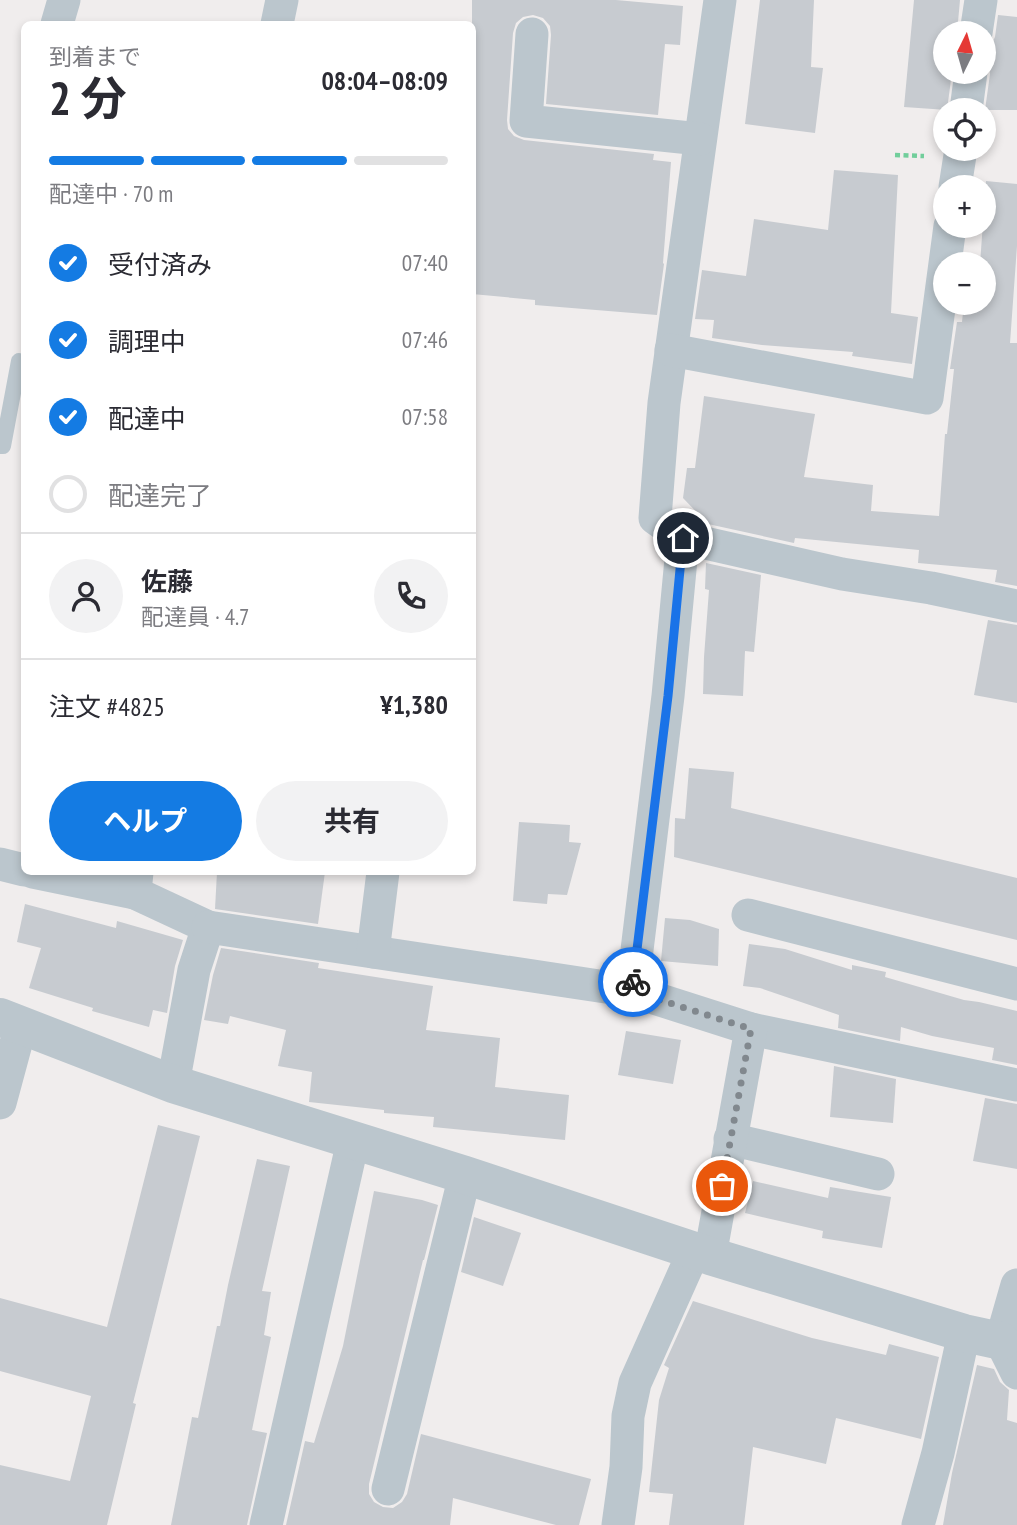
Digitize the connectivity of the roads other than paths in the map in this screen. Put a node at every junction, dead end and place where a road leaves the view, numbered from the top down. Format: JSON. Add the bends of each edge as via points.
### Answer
{"nodes":[{"id":1,"x":64,"y":0,"type":"edge"},
{"id":2,"x":282,"y":0,"type":"edge"},
{"id":3,"x":720,"y":0,"type":"edge"},
{"id":4,"x":981,"y":0,"type":"edge"},
{"id":5,"x":58,"y":21,"type":"edge"},
{"id":6,"x":277,"y":21,"type":"edge"},
{"id":7,"x":978,"y":21,"type":"edge"},
{"id":8,"x":532,"y":34,"type":"dead end"},
{"id":9,"x":700,"y":139,"type":"junction"},
{"id":10,"x":948,"y":238,"type":"edge"},
{"id":11,"x":671,"y":350,"type":"junction"},
{"id":12,"x":19,"y":361,"type":"dead end"},
{"id":13,"x":0,"y":446,"type":"edge"},
{"id":14,"x":683,"y":538,"type":"junction"},
{"id":15,"x":1017,"y":606,"type":"edge"},
{"id":16,"x":0,"y":864,"type":"edge"},
{"id":17,"x":21,"y":869,"type":"edge"},
{"id":18,"x":64,"y":875,"type":"edge"},
{"id":19,"x":383,"y":875,"type":"edge"},
{"id":20,"x":136,"y":882,"type":"edge"},
{"id":21,"x":748,"y":915,"type":"dead end"},
{"id":22,"x":208,"y":927,"type":"junction"},
{"id":23,"x":373,"y":951,"type":"junction"},
{"id":24,"x":1017,"y":984,"type":"edge"},
{"id":25,"x":632,"y":991,"type":"junction"},
{"id":26,"x":11,"y":1021,"type":"edge"},
{"id":27,"x":751,"y":1029,"type":"junction"},
{"id":28,"x":173,"y":1084,"type":"junction"},
{"id":29,"x":1017,"y":1085,"type":"edge"},
{"id":30,"x":0,"y":1103,"type":"edge"},
{"id":31,"x":730,"y":1139,"type":"junction"},
{"id":32,"x":353,"y":1142,"type":"junction"},
{"id":33,"x":878,"y":1174,"type":"dead end"},
{"id":34,"x":465,"y":1175,"type":"junction"},
{"id":35,"x":702,"y":1254,"type":"junction"},
{"id":36,"x":1017,"y":1285,"type":"edge"},
{"id":37,"x":964,"y":1333,"type":"junction"},
{"id":38,"x":1012,"y":1353,"type":"edge"},
{"id":39,"x":388,"y":1489,"type":"dead end"},
{"id":40,"x":266,"y":1525,"type":"edge"},
{"id":41,"x":618,"y":1525,"type":"edge"},
{"id":42,"x":918,"y":1525,"type":"edge"}],
"edges":[{"from":1,"to":5,"type":"street"},
{"from":2,"to":6,"type":"street"},
{"from":3,"to":9,"type":"street"},
{"from":4,"to":7,"type":"street"},
{"from":8,"to":9,"type":"street","via":[[526,121]]},
{"from":9,"to":11,"type":"street"},
{"from":10,"to":11,"type":"street","via":[[927,398]]},
{"from":11,"to":14,"type":"street","via":[[655,517]]},
{"from":12,"to":13,"type":"lane"},
{"from":14,"to":15,"type":"street","via":[[842,574]]},
{"from":14,"to":25,"type":"street"},
{"from":16,"to":17,"type":"street"},
{"from":18,"to":20,"type":"street"},
{"from":19,"to":23,"type":"street"},
{"from":20,"to":22,"type":"street"},
{"from":21,"to":24,"type":"street"},
{"from":22,"to":23,"type":"street"},
{"from":22,"to":28,"type":"street","via":[[194,970]]},
{"from":23,"to":25,"type":"street"},
{"from":25,"to":27,"type":"street"},
{"from":26,"to":28,"type":"street"},
{"from":26,"to":30,"type":"street"},
{"from":27,"to":29,"type":"street"},
{"from":27,"to":31,"type":"street"},
{"from":28,"to":32,"type":"street"},
{"from":31,"to":33,"type":"street"},
{"from":31,"to":35,"type":"street"},
{"from":32,"to":34,"type":"street"},
{"from":32,"to":40,"type":"street"},
{"from":34,"to":35,"type":"street"},
{"from":34,"to":39,"type":"street"},
{"from":35,"to":37,"type":"street"},
{"from":35,"to":41,"type":"street","via":[[635,1382]]},
{"from":36,"to":38,"type":"street"},
{"from":37,"to":38,"type":"street"},
{"from":37,"to":42,"type":"street"}]}
